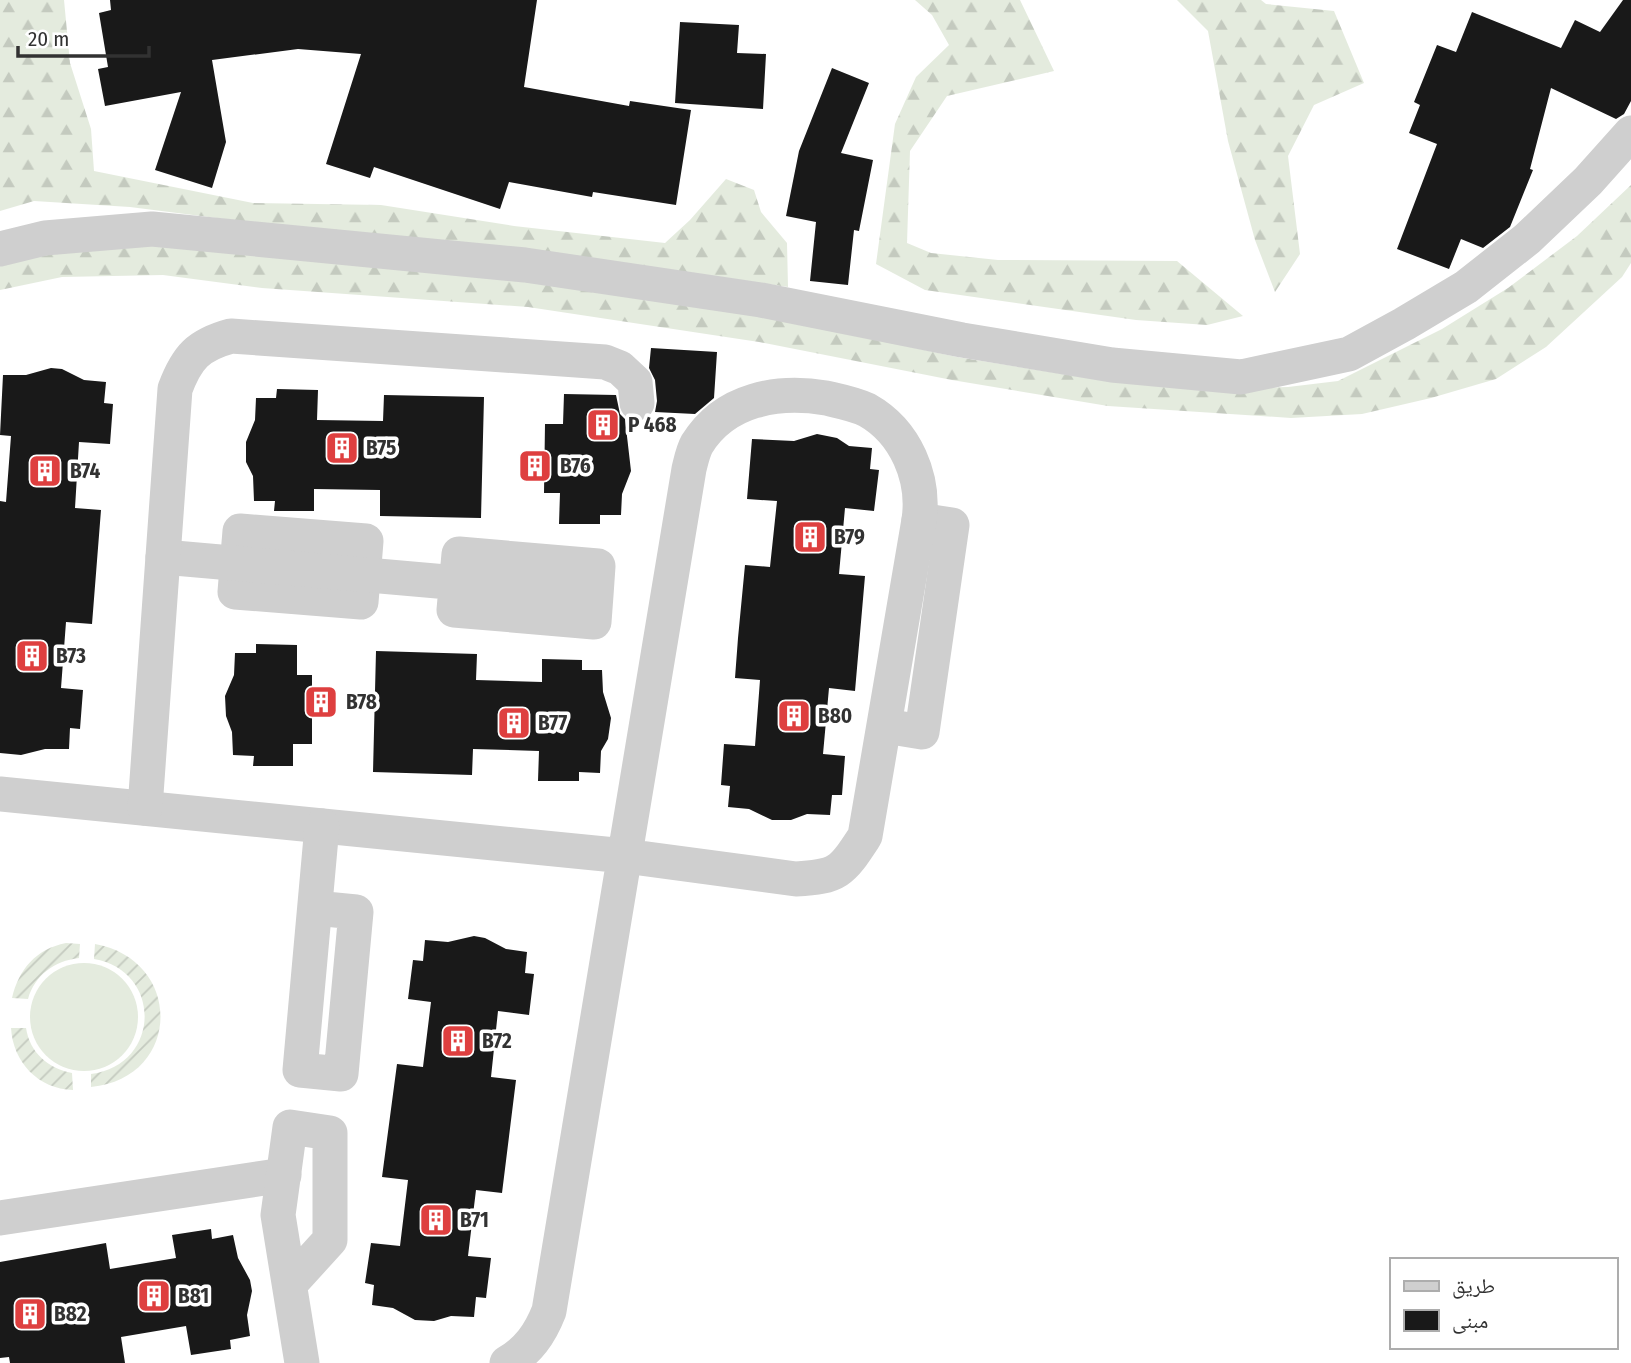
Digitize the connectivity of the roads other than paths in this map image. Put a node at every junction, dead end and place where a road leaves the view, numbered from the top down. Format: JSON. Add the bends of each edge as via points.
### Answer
{"nodes":[{"id":1,"x":1631,"y":133,"type":"edge"},
{"id":2,"x":0,"y":249,"type":"edge"},
{"id":3,"x":637,"y":403,"type":"dead end"},
{"id":4,"x":163,"y":557,"type":"junction"},
{"id":5,"x":238,"y":564,"type":"junction"},
{"id":6,"x":363,"y":575,"type":"junction"},
{"id":7,"x":456,"y":583,"type":"junction"},
{"id":8,"x":0,"y":794,"type":"edge"},
{"id":9,"x":145,"y":808,"type":"junction"},
{"id":10,"x":322,"y":826,"type":"junction"},
{"id":11,"x":625,"y":856,"type":"junction"},
{"id":12,"x":315,"y":908,"type":"dead end"},
{"id":13,"x":284,"y":1175,"type":"junction"},
{"id":14,"x":0,"y":1218,"type":"edge"},
{"id":15,"x":290,"y":1284,"type":"junction"},
{"id":16,"x":302,"y":1363,"type":"edge"},
{"id":17,"x":507,"y":1363,"type":"edge"}],
"edges":[{"from":1,"to":2,"type":"street","via":[[1536,231],[1466,287],[1349,354],[1241,377],[1112,365],[761,300],[525,265],[152,229],[45,238]]},
{"from":3,"to":4,"type":"street","via":[[635,382],[605,362],[231,336],[218,340],[186,362],[175,389]]},
{"from":4,"to":5,"type":"street"},
{"from":4,"to":9,"type":"street"},
{"from":5,"to":6,"type":"street","via":[[235,592],[361,602]]},
{"from":5,"to":6,"type":"street","via":[[240,531],[366,541]]},
{"from":6,"to":7,"type":"street"},
{"from":7,"to":7,"type":"street","via":[[454,610],[594,622],[598,566],[459,554]]},
{"from":8,"to":9,"type":"street"},
{"from":9,"to":10,"type":"street"},
{"from":10,"to":11,"type":"street"},
{"from":10,"to":12,"type":"street"},
{"from":11,"to":11,"type":"street","via":[[796,879],[822,878],[846,866],[865,836],[922,503],[918,476],[906,448],[867,410],[822,398],[777,395],[749,401],[728,412],[696,446]]},
{"from":11,"to":17,"type":"street","via":[[550,1311],[540,1333]]},
{"from":13,"to":14,"type":"street"},
{"from":13,"to":15,"type":"street","via":[[278,1215]]},
{"from":13,"to":15,"type":"street","via":[[290,1127],[330,1133],[330,1240]]},
{"from":15,"to":16,"type":"street"}]}
